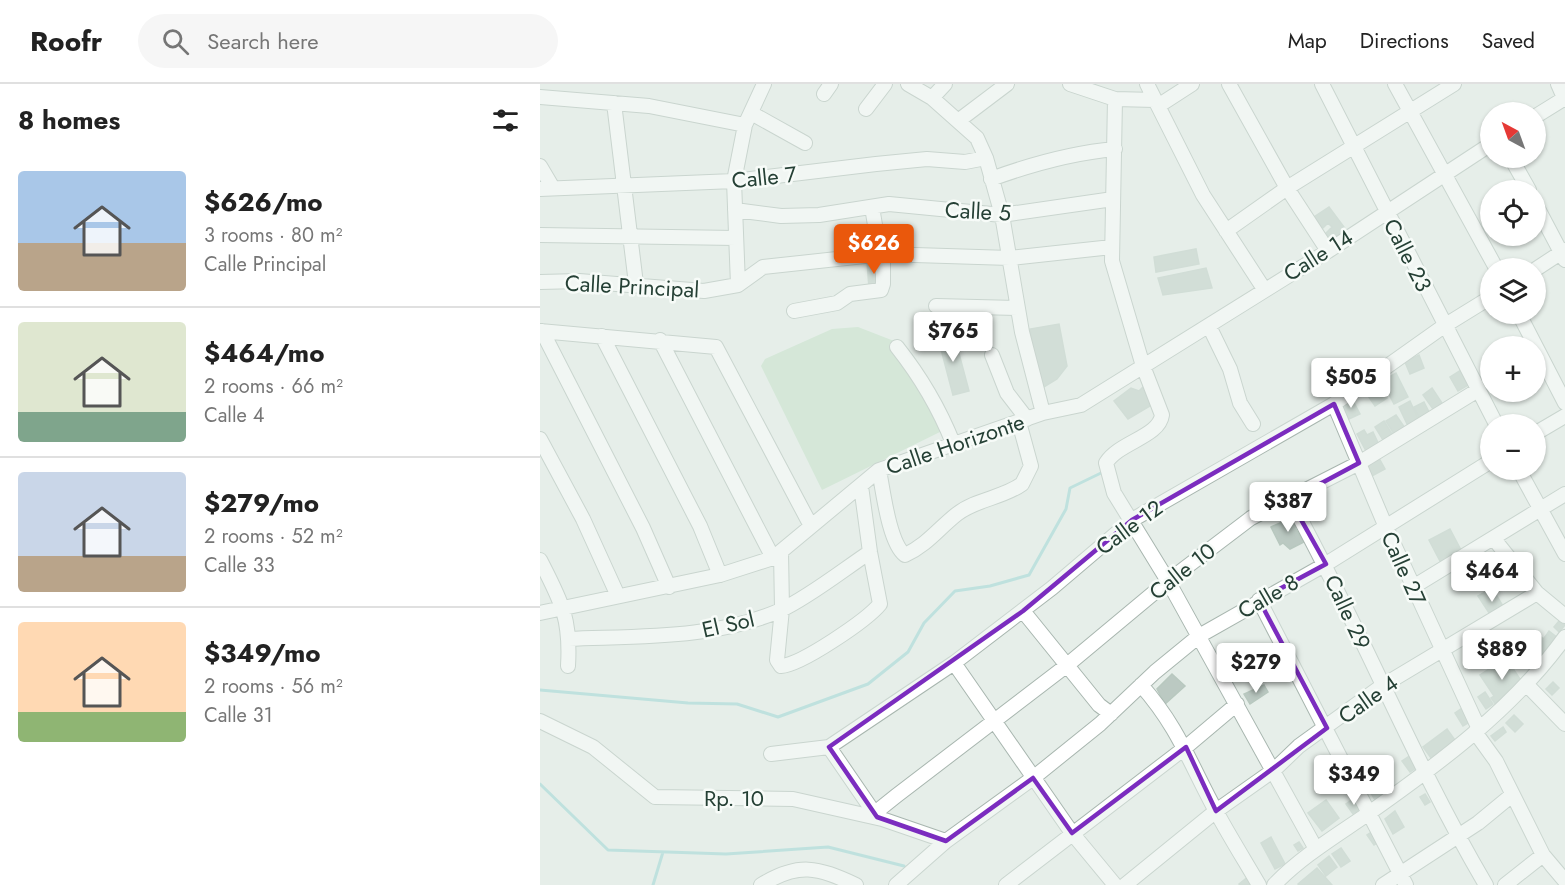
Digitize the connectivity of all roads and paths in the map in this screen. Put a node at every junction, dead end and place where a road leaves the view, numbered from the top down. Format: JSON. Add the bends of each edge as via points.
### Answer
{"nodes":[{"id":1,"x":765,"y":84,"type":"edge"},
{"id":2,"x":885,"y":84,"type":"edge"},
{"id":3,"x":908,"y":84,"type":"edge"},
{"id":4,"x":945,"y":84,"type":"edge"},
{"id":5,"x":1007,"y":84,"type":"edge"},
{"id":6,"x":1070,"y":84,"type":"edge"},
{"id":7,"x":1147,"y":84,"type":"edge"},
{"id":8,"x":1192,"y":84,"type":"edge"},
{"id":9,"x":1229,"y":84,"type":"edge"},
{"id":10,"x":1322,"y":84,"type":"edge"},
{"id":11,"x":1395,"y":84,"type":"edge"},
{"id":12,"x":1454,"y":84,"type":"edge"},
{"id":13,"x":1558,"y":84,"type":"edge"},
{"id":14,"x":540,"y":97,"type":"edge"},
{"id":15,"x":932,"y":98,"type":"junction"},
{"id":16,"x":1114,"y":99,"type":"junction"},
{"id":17,"x":1565,"y":99,"type":"edge"},
{"id":18,"x":614,"y":103,"type":"junction"},
{"id":19,"x":1157,"y":103,"type":"junction"},
{"id":20,"x":866,"y":109,"type":"dead end"},
{"id":21,"x":1546,"y":110,"type":"edge"},
{"id":22,"x":1410,"y":112,"type":"junction"},
{"id":23,"x":748,"y":119,"type":"junction"},
{"id":24,"x":958,"y":121,"type":"junction"},
{"id":25,"x":805,"y":142,"type":"dead end"},
{"id":26,"x":1354,"y":147,"type":"junction"},
{"id":27,"x":1115,"y":149,"type":"junction"},
{"id":28,"x":1480,"y":152,"type":"edge"},
{"id":29,"x":986,"y":158,"type":"junction"},
{"id":30,"x":540,"y":166,"type":"edge"},
{"id":31,"x":1446,"y":175,"type":"junction"},
{"id":32,"x":991,"y":179,"type":"junction"},
{"id":33,"x":734,"y":181,"type":"junction"},
{"id":34,"x":622,"y":186,"type":"junction"},
{"id":35,"x":1287,"y":188,"type":"junction"},
{"id":36,"x":546,"y":189,"type":"edge"},
{"id":37,"x":1113,"y":199,"type":"junction"},
{"id":38,"x":872,"y":207,"type":"junction"},
{"id":39,"x":735,"y":210,"type":"junction"},
{"id":40,"x":1386,"y":211,"type":"junction"},
{"id":41,"x":1002,"y":215,"type":"junction"},
{"id":42,"x":1546,"y":222,"type":"edge"},
{"id":43,"x":1226,"y":231,"type":"junction"},
{"id":44,"x":540,"y":236,"type":"edge"},
{"id":45,"x":632,"y":236,"type":"junction"},
{"id":46,"x":736,"y":238,"type":"junction"},
{"id":47,"x":1112,"y":247,"type":"junction"},
{"id":48,"x":1328,"y":251,"type":"junction"},
{"id":49,"x":882,"y":254,"type":"junction"},
{"id":50,"x":1564,"y":254,"type":"edge"},
{"id":51,"x":1010,"y":258,"type":"junction"},
{"id":52,"x":1491,"y":258,"type":"edge"},
{"id":53,"x":1546,"y":264,"type":"edge"},
{"id":54,"x":540,"y":282,"type":"edge"},
{"id":55,"x":636,"y":284,"type":"junction"},
{"id":56,"x":738,"y":285,"type":"junction"},
{"id":57,"x":1264,"y":289,"type":"junction"},
{"id":58,"x":1480,"y":304,"type":"edge"},
{"id":59,"x":936,"y":306,"type":"dead end"},
{"id":60,"x":1017,"y":308,"type":"junction"},
{"id":61,"x":794,"y":311,"type":"dead end"},
{"id":62,"x":1524,"y":324,"type":"edge"},
{"id":63,"x":1209,"y":326,"type":"junction"},
{"id":64,"x":1444,"y":326,"type":"junction"},
{"id":65,"x":541,"y":331,"type":"edge"},
{"id":66,"x":602,"y":336,"type":"junction"},
{"id":67,"x":660,"y":340,"type":"junction"},
{"id":68,"x":897,"y":346,"type":"dead end"},
{"id":69,"x":992,"y":355,"type":"dead end"},
{"id":70,"x":1143,"y":366,"type":"junction"},
{"id":71,"x":1478,"y":390,"type":"junction"},
{"id":72,"x":1565,"y":403,"type":"edge"},
{"id":73,"x":1334,"y":404,"type":"junction"},
{"id":74,"x":1042,"y":413,"type":"junction"},
{"id":75,"x":1491,"y":414,"type":"edge"},
{"id":76,"x":1565,"y":416,"type":"edge"},
{"id":77,"x":1023,"y":421,"type":"junction"},
{"id":78,"x":1253,"y":424,"type":"dead end"},
{"id":79,"x":1546,"y":427,"type":"edge"},
{"id":80,"x":540,"y":439,"type":"edge"},
{"id":81,"x":953,"y":443,"type":"junction"},
{"id":82,"x":1359,"y":463,"type":"junction"},
{"id":83,"x":1480,"y":468,"type":"edge"},
{"id":84,"x":879,"y":470,"type":"junction"},
{"id":85,"x":1524,"y":480,"type":"edge"},
{"id":86,"x":861,"y":486,"type":"junction"},
{"id":87,"x":1565,"y":494,"type":"edge"},
{"id":88,"x":1290,"y":500,"type":"junction"},
{"id":89,"x":1540,"y":511,"type":"junction"},
{"id":90,"x":1128,"y":515,"type":"junction"},
{"id":91,"x":1385,"y":525,"type":"junction"},
{"id":92,"x":811,"y":526,"type":"junction"},
{"id":93,"x":1494,"y":539,"type":"junction"},
{"id":94,"x":870,"y":552,"type":"junction"},
{"id":95,"x":1565,"y":554,"type":"edge"},
{"id":96,"x":777,"y":555,"type":"junction"},
{"id":97,"x":540,"y":560,"type":"edge"},
{"id":98,"x":1326,"y":564,"type":"junction"},
{"id":99,"x":720,"y":575,"type":"junction"},
{"id":100,"x":1168,"y":580,"type":"junction"},
{"id":101,"x":669,"y":587,"type":"junction"},
{"id":102,"x":1413,"y":587,"type":"junction"},
{"id":103,"x":1537,"y":593,"type":"junction"},
{"id":104,"x":618,"y":596,"type":"junction"},
{"id":105,"x":1259,"y":600,"type":"junction"},
{"id":106,"x":564,"y":608,"type":"junction"},
{"id":107,"x":783,"y":609,"type":"junction"},
{"id":108,"x":1023,"y":611,"type":"junction"},
{"id":109,"x":540,"y":613,"type":"edge"},
{"id":110,"x":1565,"y":616,"type":"edge"},
{"id":111,"x":1199,"y":636,"type":"junction"},
{"id":112,"x":1565,"y":637,"type":"edge"},
{"id":113,"x":569,"y":639,"type":"junction"},
{"id":114,"x":1442,"y":651,"type":"junction"},
{"id":115,"x":954,"y":663,"type":"junction"},
{"id":116,"x":568,"y":666,"type":"dead end"},
{"id":117,"x":1066,"y":666,"type":"junction"},
{"id":118,"x":1141,"y":685,"type":"junction"},
{"id":119,"x":1527,"y":685,"type":"junction"},
{"id":120,"x":1382,"y":686,"type":"junction"},
{"id":121,"x":1237,"y":704,"type":"junction"},
{"id":122,"x":1111,"y":714,"type":"junction"},
{"id":123,"x":994,"y":720,"type":"junction"},
{"id":124,"x":540,"y":721,"type":"edge"},
{"id":125,"x":1565,"y":724,"type":"edge"},
{"id":126,"x":1327,"y":728,"type":"junction"},
{"id":127,"x":1477,"y":730,"type":"junction"},
{"id":128,"x":829,"y":747,"type":"junction"},
{"id":129,"x":1186,"y":747,"type":"junction"},
{"id":130,"x":771,"y":754,"type":"dead end"},
{"id":131,"x":1274,"y":770,"type":"junction"},
{"id":132,"x":1424,"y":772,"type":"junction"},
{"id":133,"x":1033,"y":778,"type":"junction"},
{"id":134,"x":1512,"y":795,"type":"junction"},
{"id":135,"x":1216,"y":812,"type":"junction"},
{"id":136,"x":1369,"y":813,"type":"junction"},
{"id":137,"x":877,"y":817,"type":"junction"},
{"id":138,"x":1072,"y":833,"type":"junction"},
{"id":139,"x":1457,"y":836,"type":"junction"},
{"id":140,"x":946,"y":841,"type":"junction"},
{"id":141,"x":1316,"y":849,"type":"junction"},
{"id":142,"x":1543,"y":855,"type":"junction"},
{"id":143,"x":1403,"y":879,"type":"edge"},
{"id":144,"x":1565,"y":881,"type":"edge"},
{"id":145,"x":767,"y":882,"type":"edge"},
{"id":146,"x":856,"y":885,"type":"edge"},
{"id":147,"x":896,"y":885,"type":"edge"},
{"id":148,"x":1005,"y":885,"type":"edge"},
{"id":149,"x":1115,"y":885,"type":"edge"},
{"id":150,"x":1125,"y":885,"type":"edge"},
{"id":151,"x":1259,"y":885,"type":"edge"},
{"id":152,"x":1274,"y":885,"type":"edge"},
{"id":153,"x":1383,"y":885,"type":"edge"},
{"id":154,"x":1486,"y":885,"type":"edge"},
{"id":155,"x":1505,"y":885,"type":"edge"}],
"edges":[{"from":1,"to":23,"type":"street"},
{"from":2,"to":20,"type":"street"},
{"from":3,"to":15,"type":"street"},
{"from":4,"to":15,"type":"street"},
{"from":5,"to":24,"type":"street"},
{"from":6,"to":16,"type":"street"},
{"from":7,"to":19,"type":"street"},
{"from":8,"to":19,"type":"street"},
{"from":9,"to":35,"type":"street"},
{"from":10,"to":26,"type":"street","name":"Calle 23"},
{"from":11,"to":22,"type":"street"},
{"from":12,"to":22,"type":"street"},
{"from":13,"to":17,"type":"street"},
{"from":14,"to":18,"type":"street"},
{"from":15,"to":24,"type":"street"},
{"from":16,"to":19,"type":"street"},
{"from":16,"to":27,"type":"street"},
{"from":17,"to":21,"type":"street"},
{"from":18,"to":23,"type":"street"},
{"from":18,"to":34,"type":"street"},
{"from":19,"to":43,"type":"street","via":[[1203,195]]},
{"from":22,"to":26,"type":"street"},
{"from":22,"to":31,"type":"street"},
{"from":23,"to":25,"type":"street"},
{"from":23,"to":33,"type":"street"},
{"from":24,"to":29,"type":"street","via":[[977,138]]},
{"from":26,"to":35,"type":"street"},
{"from":26,"to":40,"type":"street","name":"Calle 23"},
{"from":27,"to":32,"type":"street","via":[[1045,160]]},
{"from":27,"to":37,"type":"street"},
{"from":28,"to":31,"type":"street","name":"Calle 14"},
{"from":29,"to":32,"type":"street"},
{"from":29,"to":33,"type":"street","name":"Calle 7","via":[[965,162],[927,159]]},
{"from":30,"to":36,"type":"street"},
{"from":31,"to":40,"type":"street","name":"Calle 14"},
{"from":31,"to":52,"type":"street"},
{"from":32,"to":41,"type":"street"},
{"from":33,"to":34,"type":"street","name":"Calle 7"},
{"from":33,"to":39,"type":"street"},
{"from":34,"to":36,"type":"street","name":"Calle 7"},
{"from":34,"to":45,"type":"street"},
{"from":35,"to":43,"type":"street"},
{"from":35,"to":48,"type":"street"},
{"from":37,"to":41,"type":"street","name":"Calle 5"},
{"from":37,"to":47,"type":"street"},
{"from":38,"to":39,"type":"street","name":"Calle 5","via":[[781,216]]},
{"from":38,"to":41,"type":"street","name":"Calle 5","via":[[889,204]]},
{"from":38,"to":49,"type":"street"},
{"from":39,"to":46,"type":"street"},
{"from":40,"to":48,"type":"street","name":"Calle 14"},
{"from":40,"to":64,"type":"street","name":"Calle 23"},
{"from":41,"to":51,"type":"street"},
{"from":42,"to":50,"type":"street"},
{"from":43,"to":57,"type":"street"},
{"from":44,"to":45,"type":"street"},
{"from":45,"to":46,"type":"street"},
{"from":45,"to":55,"type":"street"},
{"from":46,"to":56,"type":"street"},
{"from":47,"to":51,"type":"street","name":"Calle Principal"},
{"from":47,"to":70,"type":"street","via":[[1112,261]]},
{"from":48,"to":57,"type":"street","name":"Calle 14"},
{"from":49,"to":51,"type":"street","name":"Calle Principal"},
{"from":49,"to":56,"type":"street","name":"Calle Principal","via":[[763,267]]},
{"from":49,"to":61,"type":"street","via":[[880,290],[850,294],[837,303]]},
{"from":50,"to":53,"type":"street"},
{"from":51,"to":60,"type":"street"},
{"from":54,"to":55,"type":"street","name":"Calle Principal"},
{"from":55,"to":56,"type":"street","name":"Calle Principal","via":[[704,291]]},
{"from":57,"to":63,"type":"street","name":"Calle 14"},
{"from":58,"to":64,"type":"street","name":"Calle 12"},
{"from":59,"to":60,"type":"street"},
{"from":60,"to":74,"type":"street"},
{"from":62,"to":72,"type":"street"},
{"from":63,"to":70,"type":"street","name":"Calle 14"},
{"from":63,"to":78,"type":"street","via":[[1230,369],[1240,403]]},
{"from":64,"to":71,"type":"street","name":"Calle 23"},
{"from":64,"to":73,"type":"street","name":"Calle 12"},
{"from":65,"to":66,"type":"street"},
{"from":65,"to":101,"type":"street","via":[[643,528]]},
{"from":66,"to":67,"type":"street"},
{"from":66,"to":99,"type":"street","via":[[700,526]]},
{"from":67,"to":92,"type":"street","via":[[716,346]]},
{"from":67,"to":96,"type":"street"},
{"from":68,"to":81,"type":"street","via":[[942,416]]},
{"from":69,"to":77,"type":"street"},
{"from":70,"to":74,"type":"street","name":"Calle Horizonte","via":[[1080,405]]},
{"from":70,"to":90,"type":"street","via":[[1162,415],[1157,428],[1120,448],[1106,463],[1114,493]]},
{"from":71,"to":75,"type":"street","name":"Calle 23"},
{"from":71,"to":82,"type":"street","name":"Calle 10"},
{"from":73,"to":82,"type":"street","name":"Calle 27"},
{"from":73,"to":90,"type":"street","name":"Calle 12"},
{"from":74,"to":77,"type":"street","name":"Calle Horizonte"},
{"from":76,"to":79,"type":"street"},
{"from":77,"to":81,"type":"street","name":"Calle Horizonte"},
{"from":77,"to":84,"type":"street","via":[[1031,466],[1022,484],[966,508],[931,539],[905,555],[894,540]]},
{"from":80,"to":104,"type":"street"},
{"from":81,"to":84,"type":"street","name":"Calle Horizonte"},
{"from":82,"to":88,"type":"street","name":"Calle 10"},
{"from":82,"to":91,"type":"street","name":"Calle 27"},
{"from":83,"to":91,"type":"street","name":"Calle 8"},
{"from":84,"to":86,"type":"street","name":"Calle Horizonte"},
{"from":85,"to":89,"type":"street"},
{"from":86,"to":92,"type":"street","name":"Calle Horizonte"},
{"from":86,"to":94,"type":"street"},
{"from":87,"to":89,"type":"street"},
{"from":88,"to":98,"type":"street","name":"Calle 29"},
{"from":88,"to":100,"type":"street","name":"Calle 10","via":[[1251,519]]},
{"from":89,"to":93,"type":"street"},
{"from":89,"to":95,"type":"street"},
{"from":90,"to":100,"type":"street"},
{"from":90,"to":108,"type":"street","name":"Calle 12"},
{"from":91,"to":98,"type":"street","name":"Calle 8"},
{"from":91,"to":102,"type":"street","name":"Calle 27"},
{"from":92,"to":96,"type":"street","name":"Calle Horizonte"},
{"from":93,"to":102,"type":"street"},
{"from":93,"to":103,"type":"street"},
{"from":94,"to":107,"type":"street","name":"El Sol"},
{"from":94,"to":107,"type":"street","via":[[880,604],[818,651],[789,666],[781,666],[777,660]]},
{"from":96,"to":99,"type":"street","name":"Calle Horizonte"},
{"from":96,"to":107,"type":"street"},
{"from":97,"to":106,"type":"street"},
{"from":98,"to":105,"type":"street","name":"Calle 8"},
{"from":98,"to":120,"type":"street","name":"Calle 29"},
{"from":99,"to":101,"type":"street","name":"Calle Horizonte"},
{"from":100,"to":111,"type":"street"},
{"from":100,"to":117,"type":"street","name":"Calle 10"},
{"from":101,"to":104,"type":"street","name":"Calle Horizonte"},
{"from":102,"to":114,"type":"street","name":"Calle 27"},
{"from":103,"to":110,"type":"street"},
{"from":103,"to":114,"type":"street","name":"Calle 4"},
{"from":104,"to":106,"type":"street","name":"Calle Horizonte"},
{"from":105,"to":111,"type":"street","name":"Calle 8"},
{"from":105,"to":126,"type":"street"},
{"from":106,"to":109,"type":"street","name":"Calle Horizonte"},
{"from":106,"to":113,"type":"street"},
{"from":107,"to":113,"type":"street","name":"El Sol","via":[[730,628]]},
{"from":108,"to":115,"type":"street","name":"Calle 12"},
{"from":108,"to":117,"type":"street"},
{"from":111,"to":118,"type":"street","name":"Calle 8"},
{"from":111,"to":121,"type":"street"},
{"from":112,"to":119,"type":"street"},
{"from":113,"to":116,"type":"street"},
{"from":114,"to":120,"type":"street","name":"Calle 4"},
{"from":114,"to":127,"type":"street","name":"Calle 27"},
{"from":115,"to":123,"type":"street"},
{"from":115,"to":128,"type":"street","name":"Calle 12"},
{"from":117,"to":122,"type":"street"},
{"from":117,"to":123,"type":"street","name":"Calle 10"},
{"from":118,"to":122,"type":"street","name":"Calle 8"},
{"from":118,"to":129,"type":"street"},
{"from":119,"to":125,"type":"street"},
{"from":119,"to":127,"type":"street"},
{"from":120,"to":126,"type":"street","name":"Calle 4"},
{"from":120,"to":132,"type":"street","name":"Calle 29"},
{"from":121,"to":129,"type":"street"},
{"from":121,"to":131,"type":"street"},
{"from":122,"to":133,"type":"street","name":"Calle 8"},
{"from":123,"to":133,"type":"street"},
{"from":123,"to":137,"type":"street","name":"Calle 10","via":[[881,808]]},
{"from":124,"to":137,"type":"street","name":"Rp. 10","via":[[593,747],[656,797],[793,799]]},
{"from":126,"to":131,"type":"street","name":"Calle 4","via":[[1299,746]]},
{"from":126,"to":136,"type":"street"},
{"from":127,"to":132,"type":"street"},
{"from":127,"to":134,"type":"street","name":"Calle 27"},
{"from":128,"to":130,"type":"street","name":"Calle 12"},
{"from":128,"to":137,"type":"street"},
{"from":129,"to":135,"type":"street"},
{"from":129,"to":138,"type":"street"},
{"from":131,"to":135,"type":"street","name":"Calle 4"},
{"from":131,"to":141,"type":"street"},
{"from":132,"to":136,"type":"street"},
{"from":132,"to":139,"type":"street","name":"Calle 29"},
{"from":133,"to":138,"type":"street"},
{"from":133,"to":140,"type":"street","name":"Calle 8"},
{"from":134,"to":139,"type":"street"},
{"from":134,"to":142,"type":"street","name":"Calle 27"},
{"from":135,"to":150,"type":"street","name":"Calle 4"},
{"from":135,"to":151,"type":"street"},
{"from":136,"to":141,"type":"street"},
{"from":136,"to":143,"type":"street"},
{"from":137,"to":140,"type":"street","name":"Rp. 10"},
{"from":138,"to":148,"type":"street"},
{"from":138,"to":149,"type":"street"},
{"from":139,"to":143,"type":"street"},
{"from":139,"to":154,"type":"street","name":"Calle 29"},
{"from":140,"to":147,"type":"street","name":"Calle 8"},
{"from":141,"to":152,"type":"street"},
{"from":142,"to":144,"type":"street","name":"Calle 27"},
{"from":142,"to":155,"type":"street"},
{"from":143,"to":153,"type":"street"},
{"from":145,"to":146,"type":"street","via":[[806,868],[819,869]]}]}
